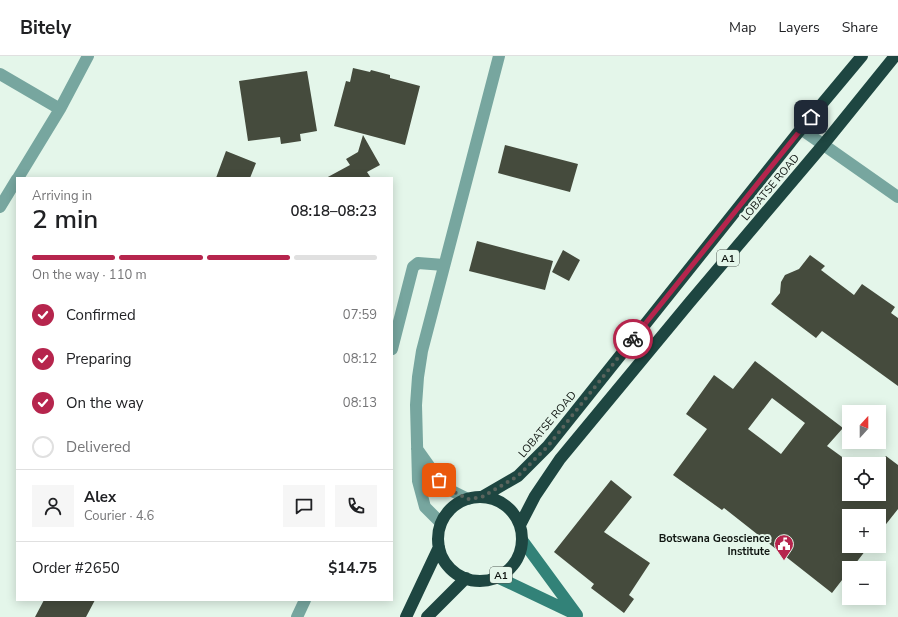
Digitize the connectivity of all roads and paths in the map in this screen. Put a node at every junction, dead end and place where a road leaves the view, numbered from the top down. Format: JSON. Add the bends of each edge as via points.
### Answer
{"nodes":[{"id":1,"x":88,"y":56,"type":"edge"},
{"id":2,"x":499,"y":56,"type":"edge"},
{"id":3,"x":862,"y":56,"type":"edge"},
{"id":4,"x":895,"y":56,"type":"edge"},
{"id":5,"x":0,"y":74,"type":"edge"},
{"id":6,"x":60,"y":109,"type":"junction"},
{"id":7,"x":801,"y":129,"type":"junction"},
{"id":8,"x":823,"y":145,"type":"junction"},
{"id":9,"x":18,"y":177,"type":"edge"},
{"id":10,"x":16,"y":181,"type":"edge"},
{"id":11,"x":898,"y":197,"type":"edge"},
{"id":12,"x":0,"y":207,"type":"edge"},
{"id":13,"x":444,"y":266,"type":"junction"},
{"id":14,"x":393,"y":344,"type":"edge"},
{"id":15,"x":417,"y":449,"type":"junction"},
{"id":16,"x":482,"y":497,"type":"junction"},
{"id":17,"x":468,"y":499,"type":"junction"},
{"id":18,"x":441,"y":524,"type":"junction"},
{"id":19,"x":520,"y":525,"type":"junction"},
{"id":20,"x":522,"y":540,"type":"junction"},
{"id":21,"x":439,"y":547,"type":"junction"},
{"id":22,"x":497,"y":577,"type":"junction"},
{"id":23,"x":466,"y":578,"type":"junction"},
{"id":24,"x":305,"y":601,"type":"edge"},
{"id":25,"x":578,"y":616,"type":"edge"},
{"id":26,"x":297,"y":617,"type":"edge"},
{"id":27,"x":406,"y":617,"type":"edge"},
{"id":28,"x":427,"y":617,"type":"edge"}],
"edges":[{"from":1,"to":6,"type":"street"},
{"from":2,"to":13,"type":"street"},
{"from":3,"to":7,"type":"highway","name":"LOBATSE ROAD","number":"A1"},
{"from":4,"to":8,"type":"highway","name":"LOBATSE ROAD","number":"A1"},
{"from":5,"to":6,"type":"street"},
{"from":6,"to":9,"type":"street"},
{"from":7,"to":8,"type":"street"},
{"from":7,"to":16,"type":"highway","name":"LOBATSE ROAD","number":"A1","via":[[548,446],[518,476]]},
{"from":8,"to":11,"type":"street"},
{"from":8,"to":19,"type":"highway","name":"LOBATSE ROAD","number":"A1","via":[[560,459],[535,496]]},
{"from":10,"to":12,"type":"street"},
{"from":13,"to":14,"type":"street","via":[[418,263],[413,267]]},
{"from":13,"to":15,"type":"street","via":[[422,351],[418,377]]},
{"from":15,"to":17,"type":"street","via":[[444,487]]},
{"from":15,"to":18,"type":"street","via":[[420,494],[425,508]]},
{"from":16,"to":17,"type":"highway","name":"LOBATSE ROAD","number":"A1"},
{"from":16,"to":19,"type":"highway","name":"LOBATSE ROAD","number":"A1","via":[[498,501],[512,511]]},
{"from":17,"to":18,"type":"highway","name":"LOBATSE ROAD","number":"A1","via":[[451,508]]},
{"from":18,"to":21,"type":"highway","name":"LOBATSE ROAD","number":"A1","via":[[438,535]]},
{"from":19,"to":20,"type":"highway","name":"LOBATSE ROAD","number":"A1"},
{"from":20,"to":22,"type":"highway","name":"LOBATSE ROAD","number":"A1","via":[[519,556],[510,569]]},
{"from":20,"to":25,"type":"main road"},
{"from":21,"to":23,"type":"highway","name":"LOBATSE ROAD","number":"A1","via":[[444,560],[453,571]]},
{"from":21,"to":27,"type":"highway","name":"LOBATSE ROAD","number":"A1"},
{"from":22,"to":23,"type":"highway","name":"LOBATSE ROAD","number":"A1","via":[[481,581]]},
{"from":22,"to":25,"type":"main road"},
{"from":23,"to":28,"type":"highway"},
{"from":24,"to":26,"type":"street"}]}
